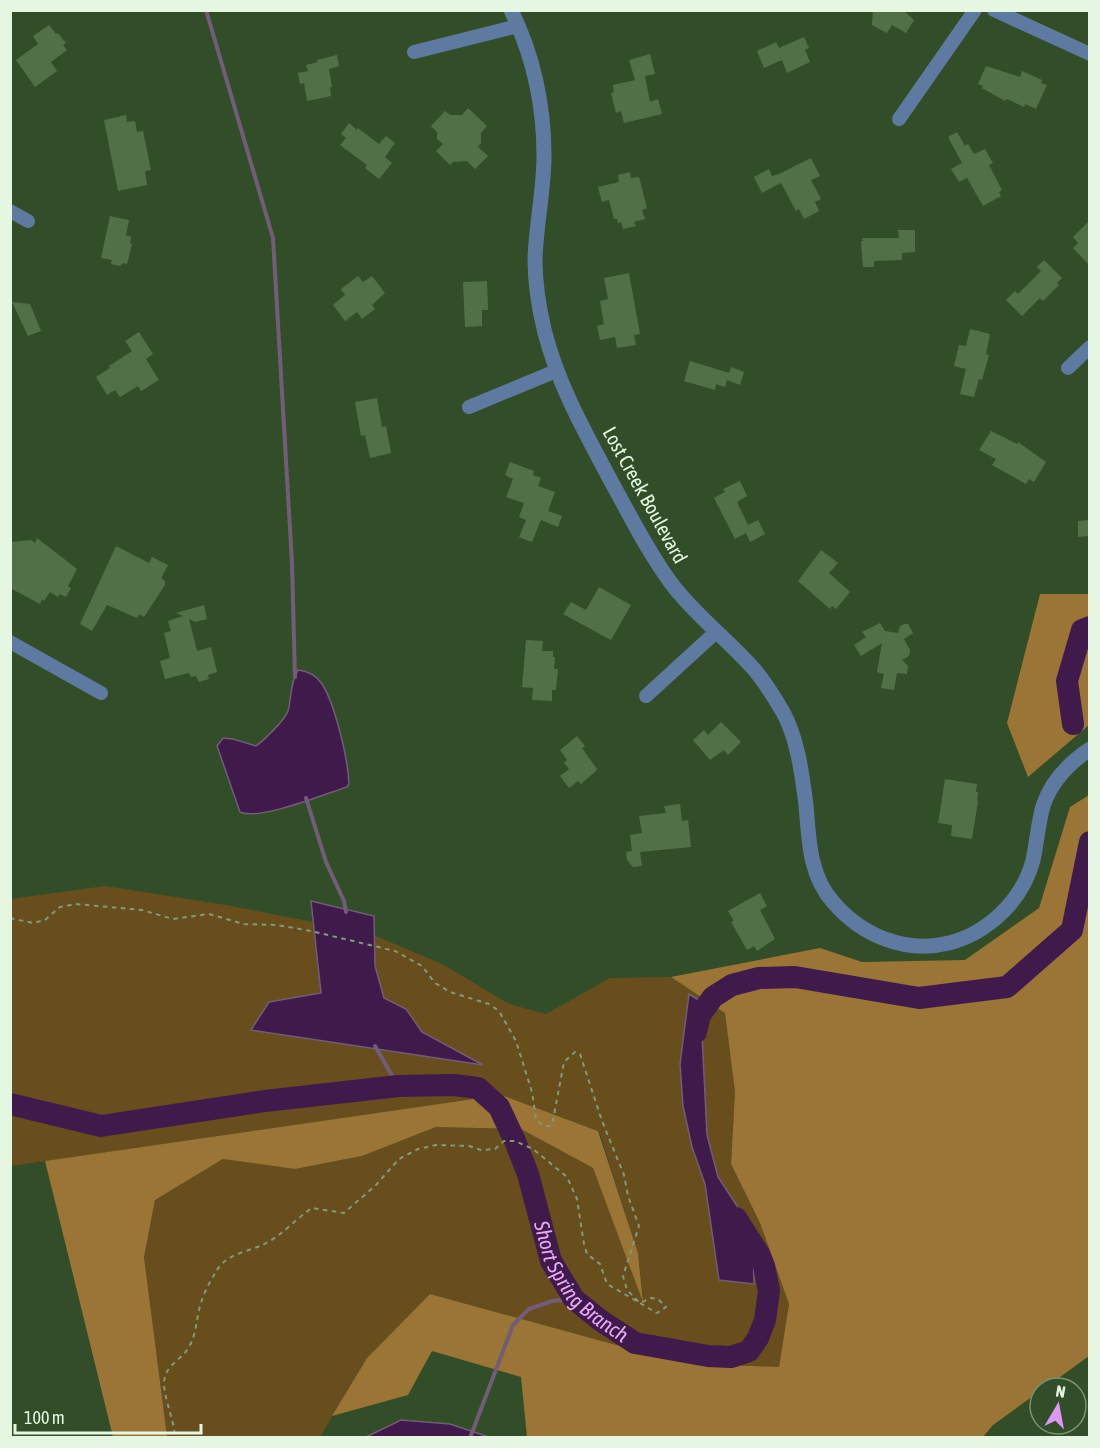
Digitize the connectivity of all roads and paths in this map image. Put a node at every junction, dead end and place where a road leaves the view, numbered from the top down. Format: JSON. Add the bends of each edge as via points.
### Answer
{"nodes":[{"id":1,"x":511,"y":10,"type":"edge"},
{"id":2,"x":975,"y":10,"type":"edge"},
{"id":3,"x":994,"y":10,"type":"edge"},
{"id":4,"x":518,"y":26,"type":"junction"},
{"id":5,"x":414,"y":52,"type":"dead end"},
{"id":6,"x":1089,"y":54,"type":"edge"},
{"id":7,"x":899,"y":119,"type":"dead end"},
{"id":8,"x":10,"y":211,"type":"edge"},
{"id":9,"x":28,"y":221,"type":"dead end"},
{"id":10,"x":1089,"y":347,"type":"edge"},
{"id":11,"x":1068,"y":368,"type":"dead end"},
{"id":12,"x":556,"y":371,"type":"junction"},
{"id":13,"x":470,"y":407,"type":"dead end"},
{"id":14,"x":716,"y":632,"type":"junction"},
{"id":15,"x":10,"y":642,"type":"edge"},
{"id":16,"x":101,"y":693,"type":"dead end"},
{"id":17,"x":646,"y":696,"type":"dead end"},
{"id":18,"x":1089,"y":749,"type":"edge"},
{"id":19,"x":10,"y":918,"type":"edge"},
{"id":20,"x":640,"y":1303,"type":"junction"},
{"id":21,"x":175,"y":1437,"type":"edge"}],
"edges":[{"from":1,"to":4,"type":"street","name":"Lost Creek Boulevard"},
{"from":2,"to":7,"type":"street"},
{"from":3,"to":6,"type":"street"},
{"from":4,"to":5,"type":"street"},
{"from":4,"to":12,"type":"street","name":"Lost Creek Boulevard","via":[[536,80],[544,126],[535,257],[544,330]]},
{"from":8,"to":9,"type":"street"},
{"from":10,"to":11,"type":"street"},
{"from":12,"to":13,"type":"street"},
{"from":12,"to":14,"type":"street","name":"Lost Creek Boulevard","via":[[577,418],[646,544],[672,585]]},
{"from":14,"to":17,"type":"street"},
{"from":14,"to":18,"type":"street","name":"Lost Creek Boulevard","via":[[753,668],[785,716],[798,754],[810,853],[830,899],[850,921],[874,936],[898,944],[947,944],[972,935],[1004,911],[1032,863],[1043,804],[1054,782]]},
{"from":15,"to":16,"type":"street"},
{"from":19,"to":20,"type":"path","via":[[33,923],[45,920],[60,907],[76,904],[142,910],[173,919],[209,914],[395,951],[423,966],[435,983],[450,992],[499,1011],[516,1041],[536,1119],[543,1126],[550,1126],[553,1120],[564,1062],[574,1052],[580,1054],[639,1226],[623,1276],[627,1290]]},
{"from":20,"to":20,"type":"path","via":[[657,1313],[666,1307],[658,1299]]},
{"from":20,"to":21,"type":"path","via":[[607,1284],[600,1264],[587,1254],[577,1199],[567,1177],[533,1149],[504,1141],[495,1149],[436,1145],[417,1149],[399,1159],[344,1213],[312,1208],[278,1237],[231,1257],[218,1268],[201,1303],[197,1329],[188,1349],[167,1370],[164,1383]]}]}
